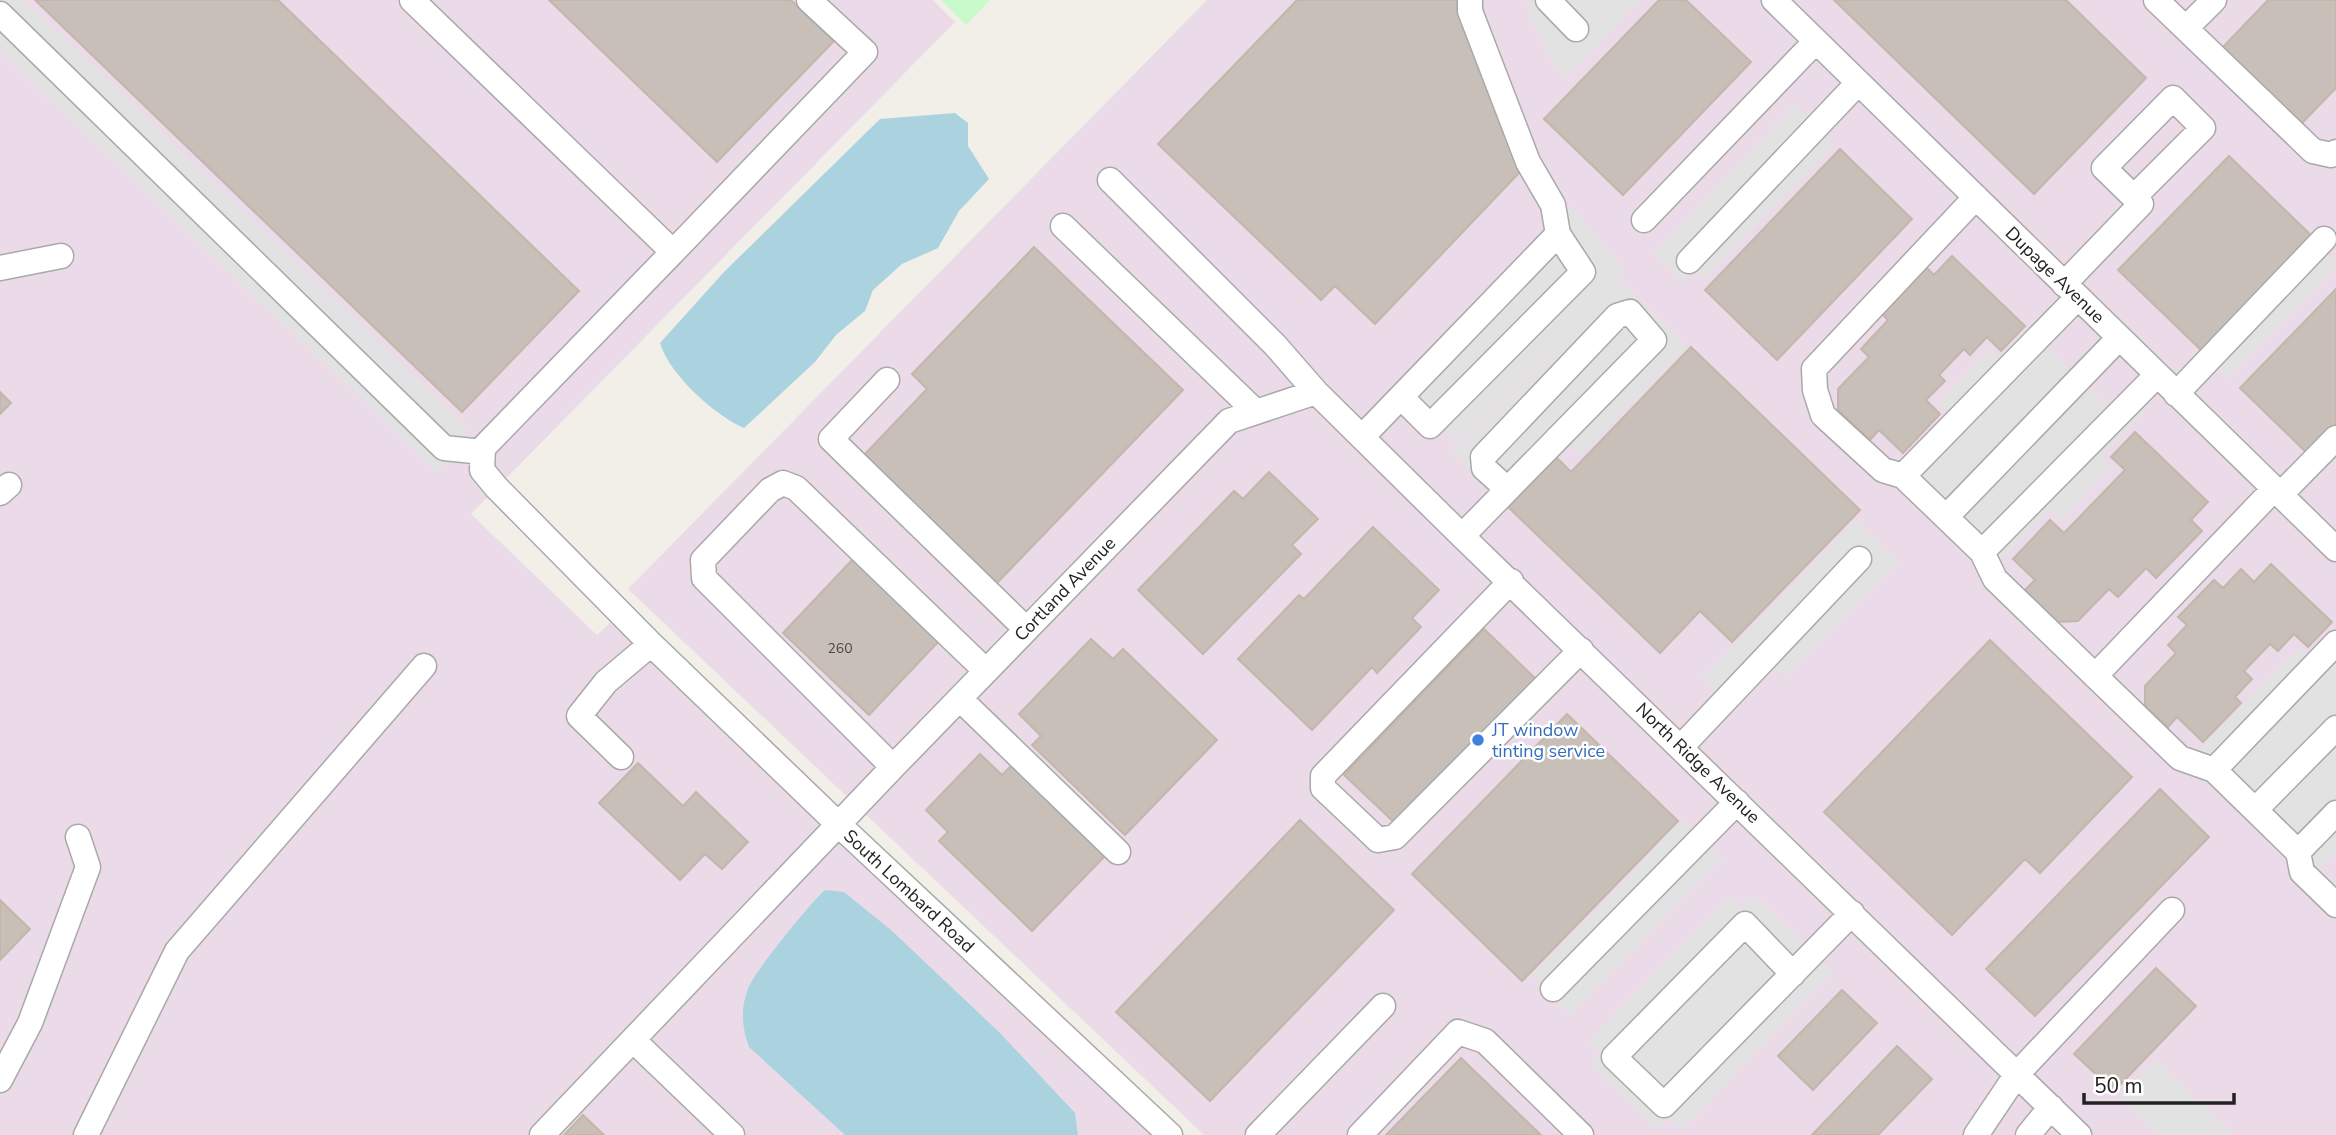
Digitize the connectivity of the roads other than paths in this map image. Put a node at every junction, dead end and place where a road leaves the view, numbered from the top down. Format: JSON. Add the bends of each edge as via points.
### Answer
{"nodes":[{"id":1,"x":412,"y":0,"type":"edge"},
{"id":2,"x":809,"y":0,"type":"edge"},
{"id":3,"x":1470,"y":0,"type":"edge"},
{"id":4,"x":1548,"y":0,"type":"edge"},
{"id":5,"x":1774,"y":0,"type":"edge"},
{"id":6,"x":2156,"y":0,"type":"edge"},
{"id":7,"x":2214,"y":0,"type":"edge"},
{"id":8,"x":0,"y":14,"type":"edge"},
{"id":9,"x":2186,"y":28,"type":"junction"},
{"id":10,"x":1576,"y":29,"type":"dead end"},
{"id":11,"x":1816,"y":41,"type":"junction"},
{"id":12,"x":1858,"y":82,"type":"junction"},
{"id":13,"x":2336,"y":152,"type":"edge"},
{"id":14,"x":1110,"y":180,"type":"dead end"},
{"id":15,"x":1976,"y":197,"type":"junction"},
{"id":16,"x":2134,"y":197,"type":"junction"},
{"id":17,"x":1644,"y":220,"type":"dead end"},
{"id":18,"x":1063,"y":226,"type":"dead end"},
{"id":19,"x":1558,"y":234,"type":"junction"},
{"id":20,"x":2324,"y":239,"type":"dead end"},
{"id":21,"x":673,"y":252,"type":"junction"},
{"id":22,"x":61,"y":256,"type":"dead end"},
{"id":23,"x":1689,"y":261,"type":"dead end"},
{"id":24,"x":0,"y":268,"type":"edge"},
{"id":25,"x":2071,"y":291,"type":"junction"},
{"id":26,"x":2119,"y":338,"type":"junction"},
{"id":27,"x":2157,"y":375,"type":"junction"},
{"id":28,"x":887,"y":380,"type":"dead end"},
{"id":29,"x":1317,"y":392,"type":"junction"},
{"id":30,"x":2176,"y":394,"type":"junction"},
{"id":31,"x":1401,"y":397,"type":"junction"},
{"id":32,"x":1256,"y":412,"type":"junction"},
{"id":33,"x":1362,"y":437,"type":"junction"},
{"id":34,"x":2336,"y":438,"type":"edge"},
{"id":35,"x":483,"y":452,"type":"junction"},
{"id":36,"x":1903,"y":476,"type":"junction"},
{"id":37,"x":1507,"y":489,"type":"junction"},
{"id":38,"x":2277,"y":492,"type":"junction"},
{"id":39,"x":1945,"y":517,"type":"junction"},
{"id":40,"x":1462,"y":536,"type":"junction"},
{"id":41,"x":2336,"y":549,"type":"edge"},
{"id":42,"x":1982,"y":552,"type":"junction"},
{"id":43,"x":1859,"y":559,"type":"dead end"},
{"id":44,"x":1511,"y":582,"type":"junction"},
{"id":45,"x":1026,"y":629,"type":"junction"},
{"id":46,"x":651,"y":643,"type":"junction"},
{"id":47,"x":2336,"y":643,"type":"edge"},
{"id":48,"x":1581,"y":650,"type":"junction"},
{"id":49,"x":424,"y":666,"type":"dead end"},
{"id":50,"x":986,"y":671,"type":"junction"},
{"id":51,"x":2095,"y":676,"type":"junction"},
{"id":52,"x":960,"y":698,"type":"junction"},
{"id":53,"x":2336,"y":728,"type":"edge"},
{"id":54,"x":1681,"y":747,"type":"junction"},
{"id":55,"x":621,"y":757,"type":"dead end"},
{"id":56,"x":893,"y":767,"type":"junction"},
{"id":57,"x":2214,"y":770,"type":"junction"},
{"id":58,"x":1737,"y":802,"type":"junction"},
{"id":59,"x":2255,"y":810,"type":"junction"},
{"id":60,"x":2336,"y":813,"type":"edge"},
{"id":61,"x":838,"y":824,"type":"junction"},
{"id":62,"x":78,"y":837,"type":"dead end"},
{"id":63,"x":1118,"y":852,"type":"dead end"},
{"id":64,"x":2298,"y":852,"type":"junction"},
{"id":65,"x":2336,"y":905,"type":"edge"},
{"id":66,"x":2172,"y":911,"type":"dead end"},
{"id":67,"x":1852,"y":913,"type":"junction"},
{"id":68,"x":1793,"y":974,"type":"junction"},
{"id":69,"x":1553,"y":989,"type":"dead end"},
{"id":70,"x":1383,"y":1006,"type":"dead end"},
{"id":71,"x":633,"y":1040,"type":"junction"},
{"id":72,"x":2017,"y":1074,"type":"junction"},
{"id":73,"x":0,"y":1080,"type":"edge"},
{"id":74,"x":2051,"y":1107,"type":"junction"},
{"id":75,"x":1166,"y":1133,"type":"edge"},
{"id":76,"x":86,"y":1135,"type":"edge"},
{"id":77,"x":542,"y":1135,"type":"edge"},
{"id":78,"x":732,"y":1135,"type":"edge"},
{"id":79,"x":1258,"y":1135,"type":"edge"},
{"id":80,"x":1360,"y":1135,"type":"edge"},
{"id":81,"x":1581,"y":1135,"type":"edge"},
{"id":82,"x":1976,"y":1135,"type":"edge"},
{"id":83,"x":2028,"y":1135,"type":"edge"},
{"id":84,"x":2079,"y":1135,"type":"edge"}],
"edges":[{"from":1,"to":21,"type":"street"},
{"from":2,"to":21,"type":"street","via":[[865,52]]},
{"from":3,"to":19,"type":"street","via":[[1505,107],[1528,162],[1553,205]]},
{"from":4,"to":10,"type":"street"},
{"from":5,"to":11,"type":"street","name":"Dupage Avenue"},
{"from":6,"to":9,"type":"street"},
{"from":7,"to":9,"type":"street"},
{"from":8,"to":35,"type":"street","via":[[444,448]]},
{"from":9,"to":13,"type":"street","via":[[2313,151]]},
{"from":11,"to":12,"type":"street","name":"Dupage Avenue"},
{"from":11,"to":17,"type":"street"},
{"from":12,"to":15,"type":"street","name":"Dupage Avenue"},
{"from":12,"to":23,"type":"street"},
{"from":14,"to":29,"type":"street","name":"North Ridge Avenue"},
{"from":15,"to":25,"type":"street","name":"Dupage Avenue"},
{"from":15,"to":36,"type":"street","via":[[1814,369],[1823,415],[1883,470]]},
{"from":16,"to":16,"type":"street","via":[[2104,169],[2173,99],[2203,128]]},
{"from":16,"to":25,"type":"street","via":[[2141,204]]},
{"from":18,"to":32,"type":"street"},
{"from":19,"to":31,"type":"street"},
{"from":19,"to":31,"type":"street","via":[[1583,272],[1430,426]]},
{"from":20,"to":30,"type":"street"},
{"from":21,"to":35,"type":"street"},
{"from":22,"to":24,"type":"street"},
{"from":25,"to":26,"type":"street","name":"Dupage Avenue"},
{"from":25,"to":36,"type":"street"},
{"from":26,"to":27,"type":"street","name":"Dupage Avenue"},
{"from":26,"to":39,"type":"street"},
{"from":27,"to":30,"type":"street","name":"Dupage Avenue"},
{"from":27,"to":42,"type":"street"},
{"from":28,"to":45,"type":"street","via":[[831,439]]},
{"from":29,"to":32,"type":"street","name":"Cortland Avenue"},
{"from":29,"to":33,"type":"street","name":"North Ridge Avenue"},
{"from":30,"to":38,"type":"street","name":"Dupage Avenue"},
{"from":31,"to":33,"type":"street"},
{"from":32,"to":45,"type":"street","name":"Cortland Avenue","via":[[1229,421]]},
{"from":33,"to":40,"type":"street","name":"North Ridge Avenue"},
{"from":34,"to":38,"type":"street"},
{"from":35,"to":46,"type":"street","name":"South Lombard Road","via":[[482,470],[496,487]]},
{"from":36,"to":39,"type":"street"},
{"from":37,"to":37,"type":"street","via":[[1654,340],[1630,312],[1617,316],[1483,457],[1485,468]]},
{"from":37,"to":40,"type":"street"},
{"from":38,"to":41,"type":"street","name":"Dupage Avenue"},
{"from":38,"to":51,"type":"street"},
{"from":39,"to":42,"type":"street"},
{"from":40,"to":44,"type":"street","name":"North Ridge Avenue"},
{"from":42,"to":51,"type":"street","via":[[1995,579]]},
{"from":43,"to":54,"type":"street"},
{"from":44,"to":48,"type":"street","name":"North Ridge Avenue"},
{"from":44,"to":48,"type":"street","via":[[1324,776],[1323,788],[1378,840],[1395,837]]},
{"from":45,"to":50,"type":"street","name":"Cortland Avenue"},
{"from":46,"to":55,"type":"street","via":[[606,682],[579,716]]},
{"from":46,"to":61,"type":"street","name":"South Lombard Road"},
{"from":47,"to":57,"type":"street"},
{"from":48,"to":54,"type":"street","name":"North Ridge Avenue"},
{"from":49,"to":76,"type":"street","via":[[177,951]]},
{"from":50,"to":52,"type":"street","name":"Cortland Avenue"},
{"from":50,"to":56,"type":"street","via":[[796,488],[783,483],[770,490],[703,560],[704,578]]},
{"from":51,"to":57,"type":"street","via":[[2180,758]]},
{"from":52,"to":56,"type":"street","name":"Cortland Avenue"},
{"from":52,"to":63,"type":"street"},
{"from":53,"to":59,"type":"street"},
{"from":54,"to":58,"type":"street","name":"North Ridge Avenue"},
{"from":56,"to":61,"type":"street","name":"Cortland Avenue"},
{"from":57,"to":59,"type":"street"},
{"from":58,"to":67,"type":"street","name":"North Ridge Avenue"},
{"from":58,"to":69,"type":"street"},
{"from":59,"to":64,"type":"street"},
{"from":60,"to":64,"type":"street"},
{"from":61,"to":71,"type":"street","name":"Cortland Avenue"},
{"from":61,"to":75,"type":"street","name":"South Lombard Road"},
{"from":62,"to":73,"type":"street","via":[[88,867],[30,1023]]},
{"from":64,"to":65,"type":"street","via":[[2302,872]]},
{"from":66,"to":72,"type":"street"},
{"from":67,"to":68,"type":"street"},
{"from":67,"to":72,"type":"street","name":"North Ridge Avenue"},
{"from":68,"to":68,"type":"street","via":[[1664,1105],[1614,1057],[1745,923]]},
{"from":70,"to":79,"type":"street"},
{"from":71,"to":77,"type":"street","name":"Cortland Avenue"},
{"from":71,"to":78,"type":"street"},
{"from":72,"to":74,"type":"street","name":"North Ridge Avenue"},
{"from":72,"to":82,"type":"street"},
{"from":74,"to":83,"type":"street"},
{"from":74,"to":84,"type":"street","name":"North Ridge Avenue"},
{"from":80,"to":81,"type":"street","via":[[1458,1032],[1485,1041]]}]}
